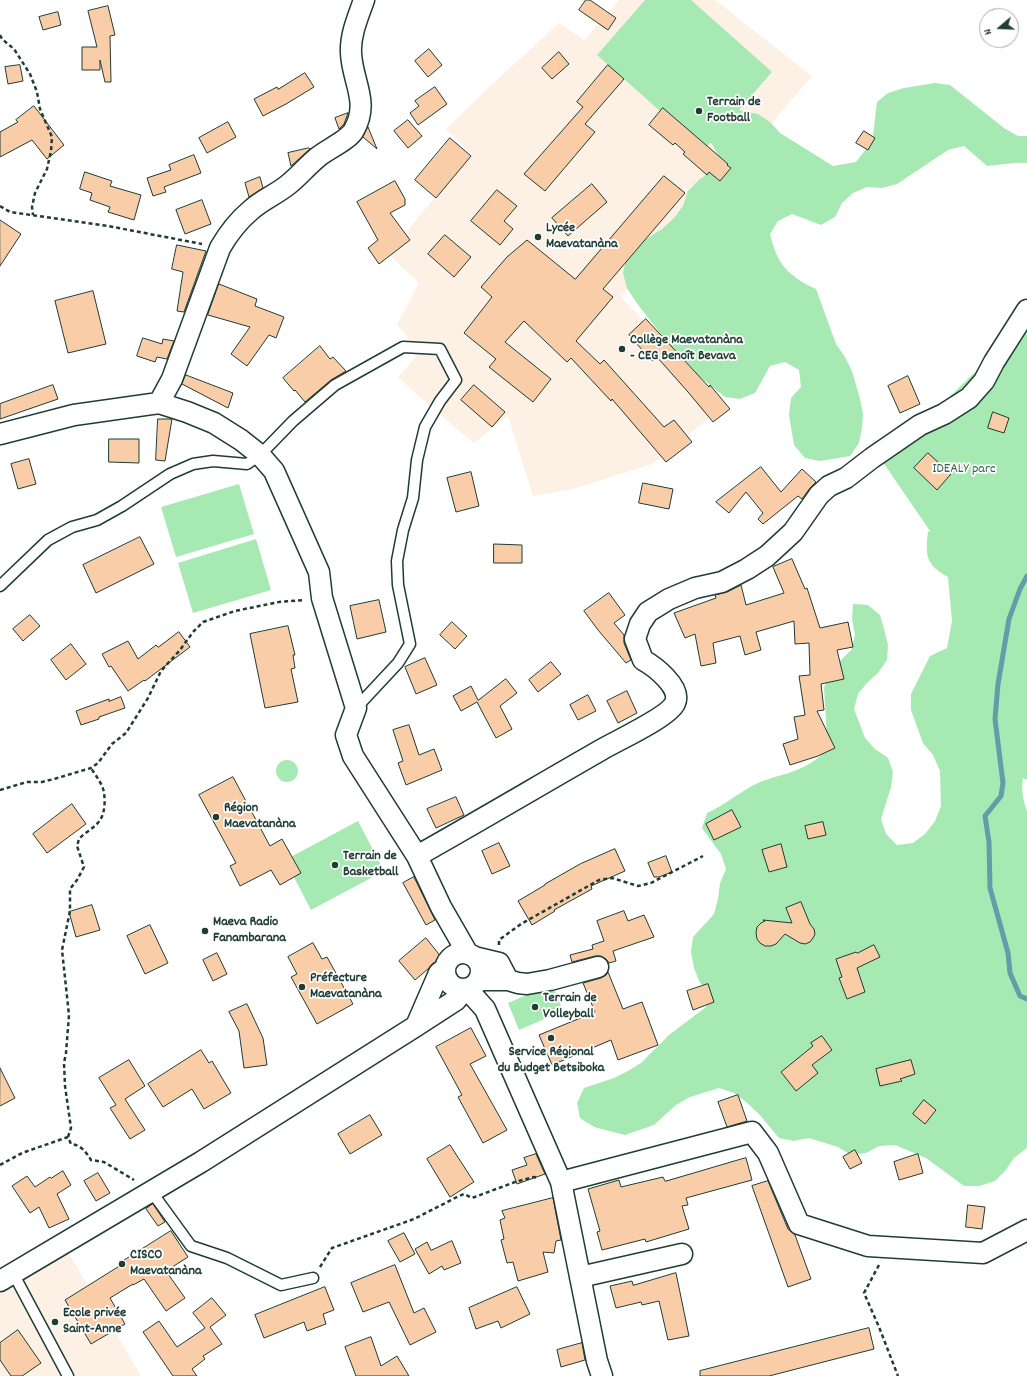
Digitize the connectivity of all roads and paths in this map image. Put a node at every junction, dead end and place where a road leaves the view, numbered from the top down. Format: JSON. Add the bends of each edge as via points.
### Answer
{"nodes":[{"id":1,"x":364,"y":0,"type":"edge"},
{"id":2,"x":0,"y":35,"type":"edge"},
{"id":3,"x":0,"y":206,"type":"edge"},
{"id":4,"x":33,"y":215,"type":"junction"},
{"id":5,"x":220,"y":248,"type":"junction"},
{"id":6,"x":1027,"y":310,"type":"edge"},
{"id":7,"x":159,"y":403,"type":"junction"},
{"id":8,"x":0,"y":434,"type":"edge"},
{"id":9,"x":260,"y":455,"type":"junction"},
{"id":10,"x":0,"y":586,"type":"edge"},
{"id":11,"x":322,"y":598,"type":"junction"},
{"id":12,"x":356,"y":708,"type":"junction"},
{"id":13,"x":91,"y":768,"type":"junction"},
{"id":14,"x":0,"y":790,"type":"edge"},
{"id":15,"x":417,"y":856,"type":"junction"},
{"id":16,"x":703,"y":856,"type":"dead end"},
{"id":17,"x":459,"y":959,"type":"junction"},
{"id":18,"x":499,"y":963,"type":"junction"},
{"id":19,"x":598,"y":967,"type":"dead end"},
{"id":20,"x":508,"y":980,"type":"junction"},
{"id":21,"x":471,"y":987,"type":"junction"},
{"id":22,"x":416,"y":1026,"type":"junction"},
{"id":23,"x":68,"y":1137,"type":"junction"},
{"id":24,"x":0,"y":1165,"type":"edge"},
{"id":25,"x":561,"y":1182,"type":"junction"},
{"id":26,"x":151,"y":1191,"type":"junction"},
{"id":27,"x":1027,"y":1230,"type":"edge"},
{"id":28,"x":889,"y":1248,"type":"junction"},
{"id":29,"x":682,"y":1254,"type":"dead end"},
{"id":30,"x":6,"y":1277,"type":"edge"},
{"id":31,"x":580,"y":1277,"type":"junction"},
{"id":32,"x":313,"y":1278,"type":"joint"},
{"id":33,"x":68,"y":1376,"type":"edge"},
{"id":34,"x":602,"y":1376,"type":"edge"},
{"id":35,"x":898,"y":1376,"type":"edge"}],
"edges":[{"from":1,"to":5,"type":"street","via":[[353,34],[351,52],[361,104],[354,132],[318,156],[278,192],[250,210],[227,235]]},
{"from":2,"to":4,"type":"path","via":[[14,49],[30,74],[40,109],[52,137],[46,169],[35,192]]},
{"from":3,"to":4,"type":"path","via":[[10,212]]},
{"from":4,"to":5,"type":"path","via":[[108,226]]},
{"from":5,"to":7,"type":"street","via":[[172,379]]},
{"from":6,"to":15,"type":"street","via":[[984,381],[969,398],[920,425],[846,478],[830,486],[819,496],[793,532],[767,556],[722,582],[695,588],[669,599],[648,612],[640,624],[635,639],[642,660],[661,673],[675,693],[675,703],[668,711]]},
{"from":7,"to":8,"type":"street","via":[[74,415]]},
{"from":7,"to":9,"type":"street","via":[[214,423]]},
{"from":9,"to":10,"type":"lane","via":[[247,464],[228,461],[206,462],[193,464],[170,474],[97,520],[72,527],[48,540]]},
{"from":9,"to":11,"type":"street","via":[[274,471],[319,572]]},
{"from":9,"to":12,"type":"lane","via":[[293,421],[335,385],[403,347],[440,349],[456,380],[440,401],[425,428],[417,460],[413,498],[397,561],[398,585],[410,644],[398,663]]},
{"from":11,"to":12,"type":"street"},
{"from":11,"to":13,"type":"path","via":[[279,602],[235,611],[203,622],[161,671],[126,733],[112,744]]},
{"from":12,"to":15,"type":"street","via":[[346,735],[353,756]]},
{"from":13,"to":14,"type":"path","via":[[42,782],[28,782]]},
{"from":13,"to":23,"type":"path","via":[[102,785],[104,812],[101,819],[79,839],[77,846],[84,867],[70,889],[70,911],[62,950],[69,1015],[64,1063],[71,1128]]},
{"from":15,"to":17,"type":"street","via":[[441,907]]},
{"from":16,"to":18,"type":"path","via":[[651,883],[638,886],[612,878],[599,880],[521,924],[499,940]]},
{"from":17,"to":18,"type":"street"},
{"from":17,"to":21,"type":"street","via":[[479,961],[482,974]]},
{"from":17,"to":21,"type":"street","via":[[445,976],[447,982],[457,990]]},
{"from":17,"to":22,"type":"street","via":[[439,973]]},
{"from":18,"to":20,"type":"street"},
{"from":19,"to":20,"type":"street","via":[[527,984]]},
{"from":20,"to":21,"type":"street"},
{"from":21,"to":22,"type":"street"},
{"from":21,"to":25,"type":"street","via":[[485,1009]]},
{"from":22,"to":26,"type":"street"},
{"from":23,"to":24,"type":"path","via":[[22,1153]]},
{"from":23,"to":26,"type":"path","via":[[71,1144],[77,1144],[90,1160],[104,1162]]},
{"from":25,"to":28,"type":"street","via":[[752,1132],[768,1153],[799,1224],[868,1246]]},
{"from":25,"to":31,"type":"street"},
{"from":25,"to":32,"type":"path","via":[[534,1177],[472,1198],[464,1194],[414,1219],[332,1248]]},
{"from":26,"to":30,"type":"street"},
{"from":26,"to":32,"type":"lane","via":[[191,1246],[227,1258],[281,1285]]},
{"from":27,"to":28,"type":"street","via":[[983,1253]]},
{"from":28,"to":35,"type":"path","via":[[864,1293]]},
{"from":29,"to":31,"type":"street"},
{"from":30,"to":33,"type":"lane"},
{"from":31,"to":34,"type":"street"}]}
